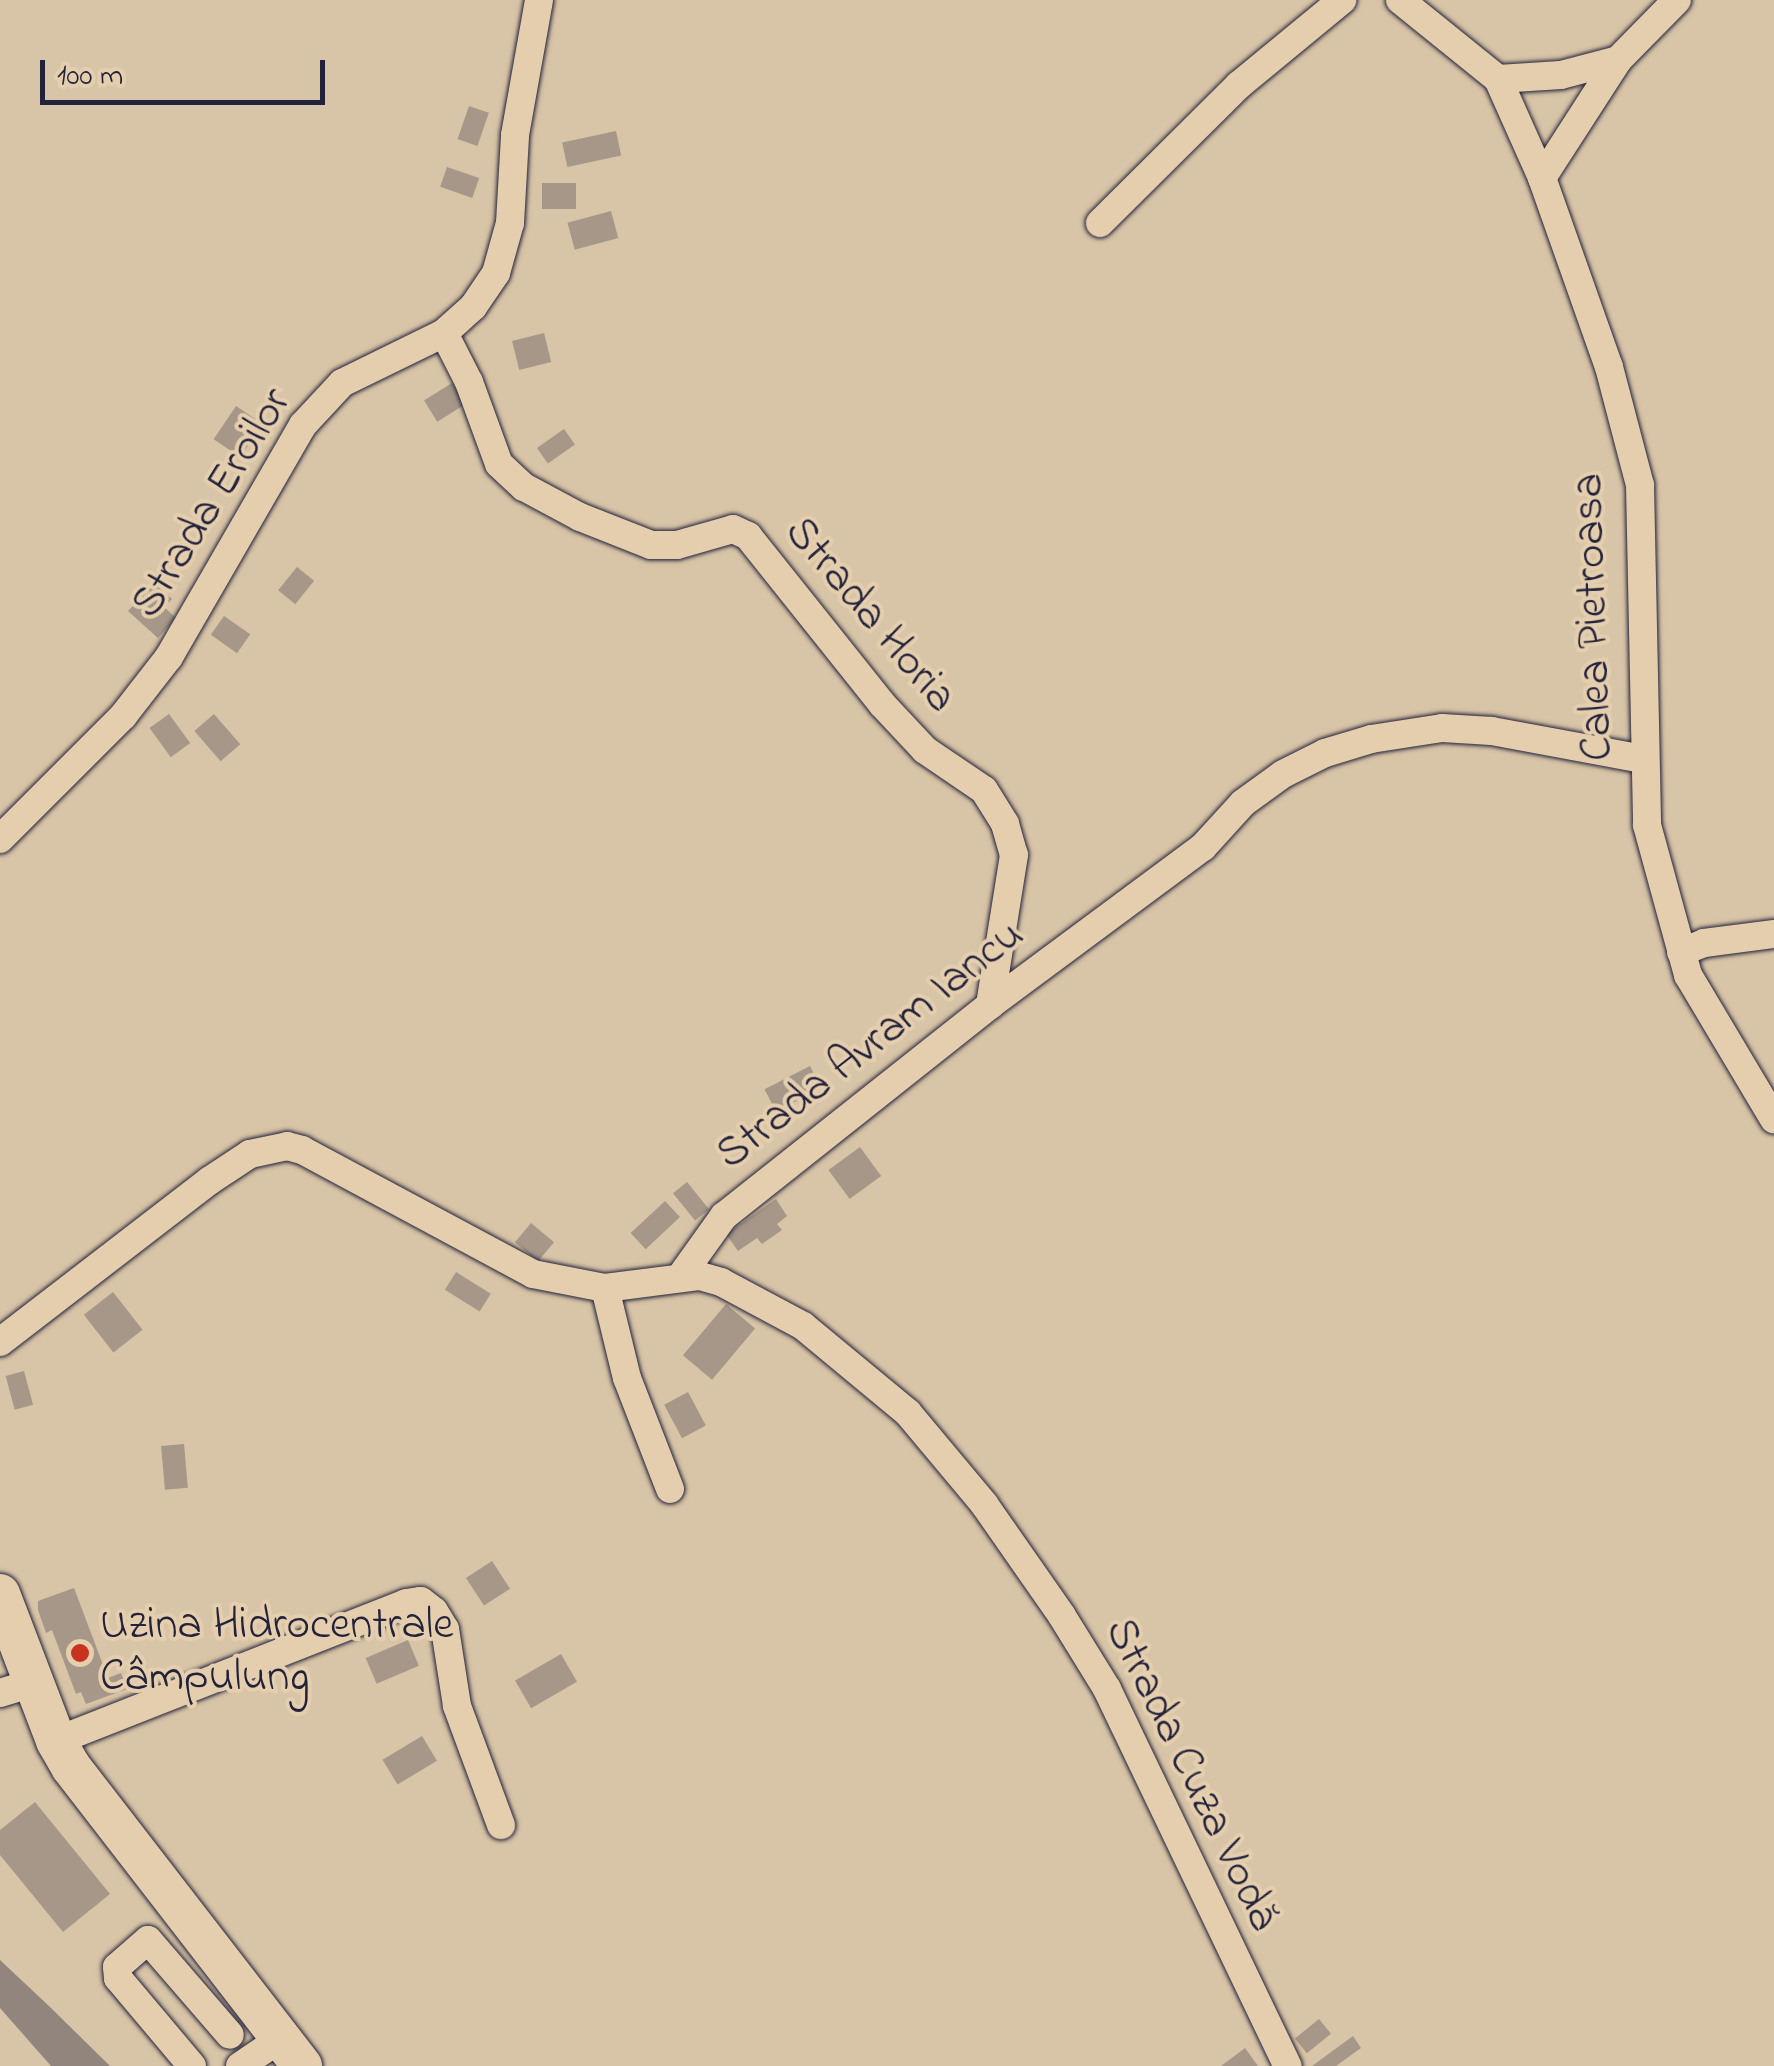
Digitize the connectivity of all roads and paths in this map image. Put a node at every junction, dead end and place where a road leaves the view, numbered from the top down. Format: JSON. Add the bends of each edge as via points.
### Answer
{"nodes":[{"id":1,"x":539,"y":0,"type":"edge"},
{"id":2,"x":1342,"y":0,"type":"edge"},
{"id":3,"x":1400,"y":0,"type":"edge"},
{"id":4,"x":1678,"y":0,"type":"edge"},
{"id":5,"x":1618,"y":60,"type":"junction"},
{"id":6,"x":1498,"y":80,"type":"junction"},
{"id":7,"x":1542,"y":178,"type":"junction"},
{"id":8,"x":1100,"y":223,"type":"dead end"},
{"id":9,"x":444,"y":333,"type":"junction"},
{"id":10,"x":1642,"y":760,"type":"junction"},
{"id":11,"x":0,"y":840,"type":"edge"},
{"id":12,"x":1774,"y":934,"type":"edge"},
{"id":13,"x":1681,"y":952,"type":"junction"},
{"id":14,"x":990,"y":1005,"type":"junction"},
{"id":15,"x":1774,"y":1119,"type":"edge"},
{"id":16,"x":681,"y":1276,"type":"junction"},
{"id":17,"x":605,"y":1288,"type":"junction"},
{"id":18,"x":0,"y":1342,"type":"edge"},
{"id":19,"x":670,"y":1489,"type":"dead end"},
{"id":20,"x":0,"y":1594,"type":"edge"},
{"id":21,"x":17,"y":1688,"type":"edge"},
{"id":22,"x":56,"y":1740,"type":"junction"},
{"id":23,"x":501,"y":1825,"type":"dead end"},
{"id":24,"x":267,"y":2037,"type":"edge"},
{"id":25,"x":1284,"y":2064,"type":"edge"},
{"id":26,"x":192,"y":2066,"type":"edge"},
{"id":27,"x":201,"y":2066,"type":"edge"},
{"id":28,"x":240,"y":2066,"type":"edge"}],
"edges":[{"from":1,"to":9,"type":"street","name":"Strada Eroilor","via":[[514,135],[510,223],[496,273]]},
{"from":2,"to":8,"type":"street","via":[[1226,98]]},
{"from":3,"to":6,"type":"street"},
{"from":4,"to":5,"type":"street"},
{"from":5,"to":6,"type":"street","via":[[1561,75]]},
{"from":5,"to":7,"type":"street"},
{"from":6,"to":7,"type":"street","name":"Calea Pietroasa"},
{"from":7,"to":10,"type":"street","name":"Calea Pietroasa","via":[[1625,417],[1640,485]]},
{"from":9,"to":11,"type":"street","name":"Strada Eroilor","via":[[342,383],[302,425],[169,657],[123,716]]},
{"from":9,"to":14,"type":"street","name":"Strada Horia","via":[[499,464],[524,488],[651,545],[677,546],[733,530],[748,536],[882,704],[926,750],[984,790],[1014,854]]},
{"from":10,"to":13,"type":"street","name":"Calea Pietroasa","via":[[1647,825]]},
{"from":10,"to":14,"type":"street","name":"Strada Avram Iancu","via":[[1492,730],[1442,728],[1325,753],[1283,774],[1202,848]]},
{"from":12,"to":13,"type":"street"},
{"from":13,"to":15,"type":"street","name":"Calea Pietroasa"},
{"from":14,"to":16,"type":"street","name":"Strada Avram Iancu","via":[[724,1216]]},
{"from":16,"to":17,"type":"street","name":"Strada Cuza Vodă"},
{"from":16,"to":25,"type":"street","name":"Strada Cuza Vodă","via":[[721,1282],[803,1326],[908,1413],[984,1504],[1107,1689]]},
{"from":17,"to":18,"type":"street","name":"Strada Cuza Vodă","via":[[532,1274],[286,1146],[250,1154],[208,1181]]},
{"from":17,"to":19,"type":"street","via":[[628,1378]]},
{"from":20,"to":21,"type":"highway"},
{"from":21,"to":22,"type":"highway"},
{"from":22,"to":23,"type":"street","via":[[420,1601],[444,1629],[457,1706]]},
{"from":22,"to":24,"type":"highway"},
{"from":24,"to":26,"type":"street","via":[[148,1940],[118,1967],[118,1978]]},
{"from":24,"to":27,"type":"street"},
{"from":24,"to":28,"type":"street"}]}
